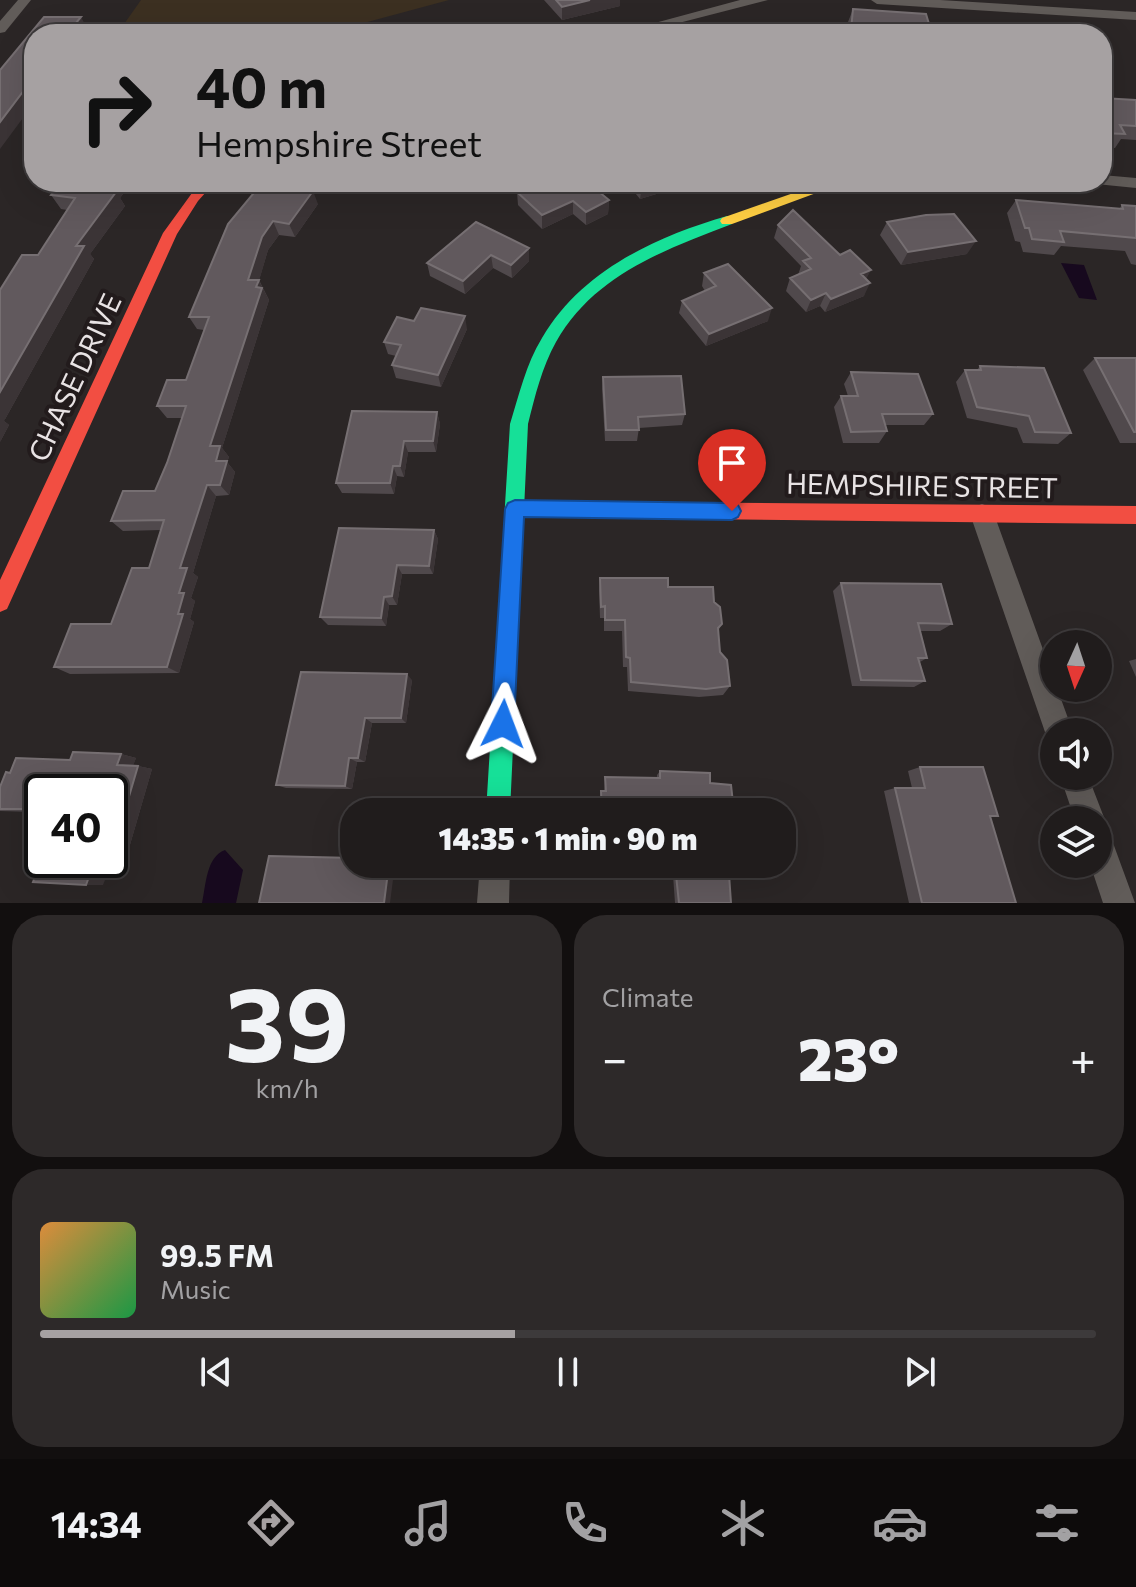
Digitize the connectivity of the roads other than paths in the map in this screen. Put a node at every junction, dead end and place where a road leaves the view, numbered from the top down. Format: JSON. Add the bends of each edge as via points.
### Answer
{"nodes":[{"id":1,"x":25,"y":0,"type":"edge"},
{"id":2,"x":762,"y":0,"type":"edge"},
{"id":3,"x":877,"y":0,"type":"edge"},
{"id":4,"x":1136,"y":16,"type":"edge"},
{"id":5,"x":658,"y":24,"type":"edge"},
{"id":6,"x":0,"y":29,"type":"edge"},
{"id":7,"x":1112,"y":181,"type":"edge"},
{"id":8,"x":1136,"y":183,"type":"edge"},
{"id":9,"x":199,"y":192,"type":"edge"},
{"id":10,"x":811,"y":192,"type":"edge"},
{"id":11,"x":515,"y":509,"type":"junction"},
{"id":12,"x":982,"y":514,"type":"junction"},
{"id":13,"x":1136,"y":515,"type":"edge"},
{"id":14,"x":0,"y":602,"type":"edge"},
{"id":15,"x":1054,"y":718,"type":"edge"},
{"id":16,"x":499,"y":798,"type":"edge"},
{"id":17,"x":494,"y":878,"type":"edge"},
{"id":18,"x":1110,"y":878,"type":"edge"},
{"id":19,"x":493,"y":903,"type":"edge"},
{"id":20,"x":1119,"y":903,"type":"edge"}],
"edges":[{"from":1,"to":6,"type":"street"},
{"from":2,"to":5,"type":"street"},
{"from":3,"to":4,"type":"street"},
{"from":7,"to":8,"type":"street"},
{"from":9,"to":14,"type":"street","name":"CHASE DRIVE","via":[[170,233]]},
{"from":10,"to":11,"type":"street","via":[[635,256],[580,296],[551,331],[529,374],[519,424]]},
{"from":11,"to":12,"type":"street","name":"HEMPSHIRE STREET"},
{"from":11,"to":16,"type":"street"},
{"from":12,"to":13,"type":"street","name":"HEMPSHIRE STREET"},
{"from":12,"to":15,"type":"street"},
{"from":17,"to":19,"type":"street"},
{"from":18,"to":20,"type":"street"}]}
